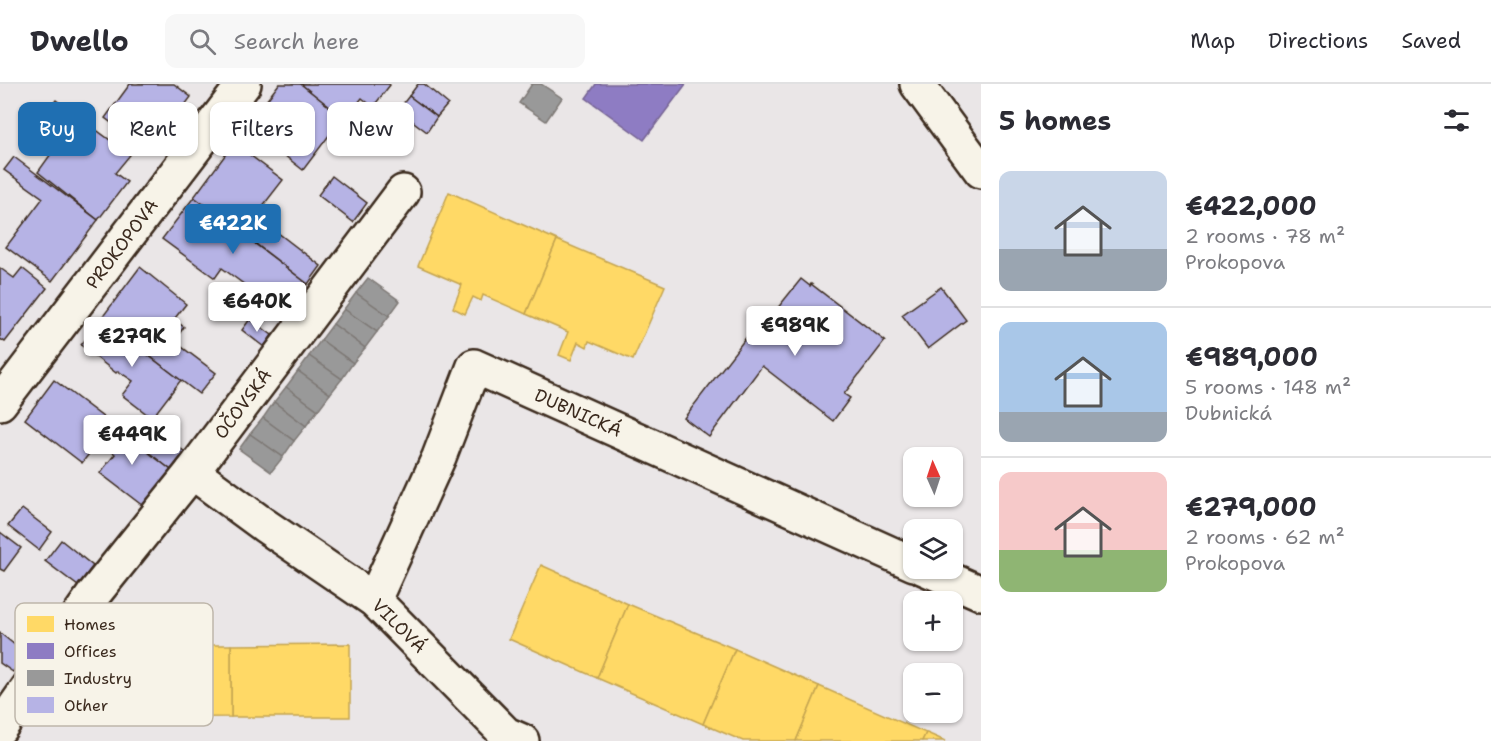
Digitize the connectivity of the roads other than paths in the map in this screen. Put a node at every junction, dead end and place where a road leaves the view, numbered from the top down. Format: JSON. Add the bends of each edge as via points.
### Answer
{"nodes":[{"id":1,"x":244,"y":84,"type":"edge"},
{"id":2,"x":917,"y":84,"type":"edge"},
{"id":3,"x":981,"y":171,"type":"edge"},
{"id":4,"x":403,"y":192,"type":"dead end"},
{"id":5,"x":0,"y":403,"type":"edge"},
{"id":6,"x":192,"y":472,"type":"junction"},
{"id":7,"x":903,"y":559,"type":"edge"},
{"id":8,"x":949,"y":579,"type":"edge"},
{"id":9,"x":981,"y":593,"type":"edge"},
{"id":10,"x":374,"y":600,"type":"junction"},
{"id":11,"x":88,"y":603,"type":"edge"},
{"id":12,"x":15,"y":707,"type":"edge"},
{"id":13,"x":0,"y":728,"type":"edge"},
{"id":14,"x":510,"y":739,"type":"edge"}],
"edges":[{"from":1,"to":5,"type":"street","name":"PROKOPOVA"},
{"from":2,"to":3,"type":"street"},
{"from":4,"to":6,"type":"street","name":"OČOVSKÁ"},
{"from":6,"to":10,"type":"street","name":"VILOVÁ"},
{"from":6,"to":11,"type":"street","name":"OČOVSKÁ"},
{"from":7,"to":10,"type":"street","name":"DUBNICKÁ","via":[[474,366],[439,457]]},
{"from":8,"to":9,"type":"street"},
{"from":10,"to":14,"type":"street","name":"VILOVÁ"},
{"from":12,"to":13,"type":"street","name":"OČOVSKÁ"}]}
